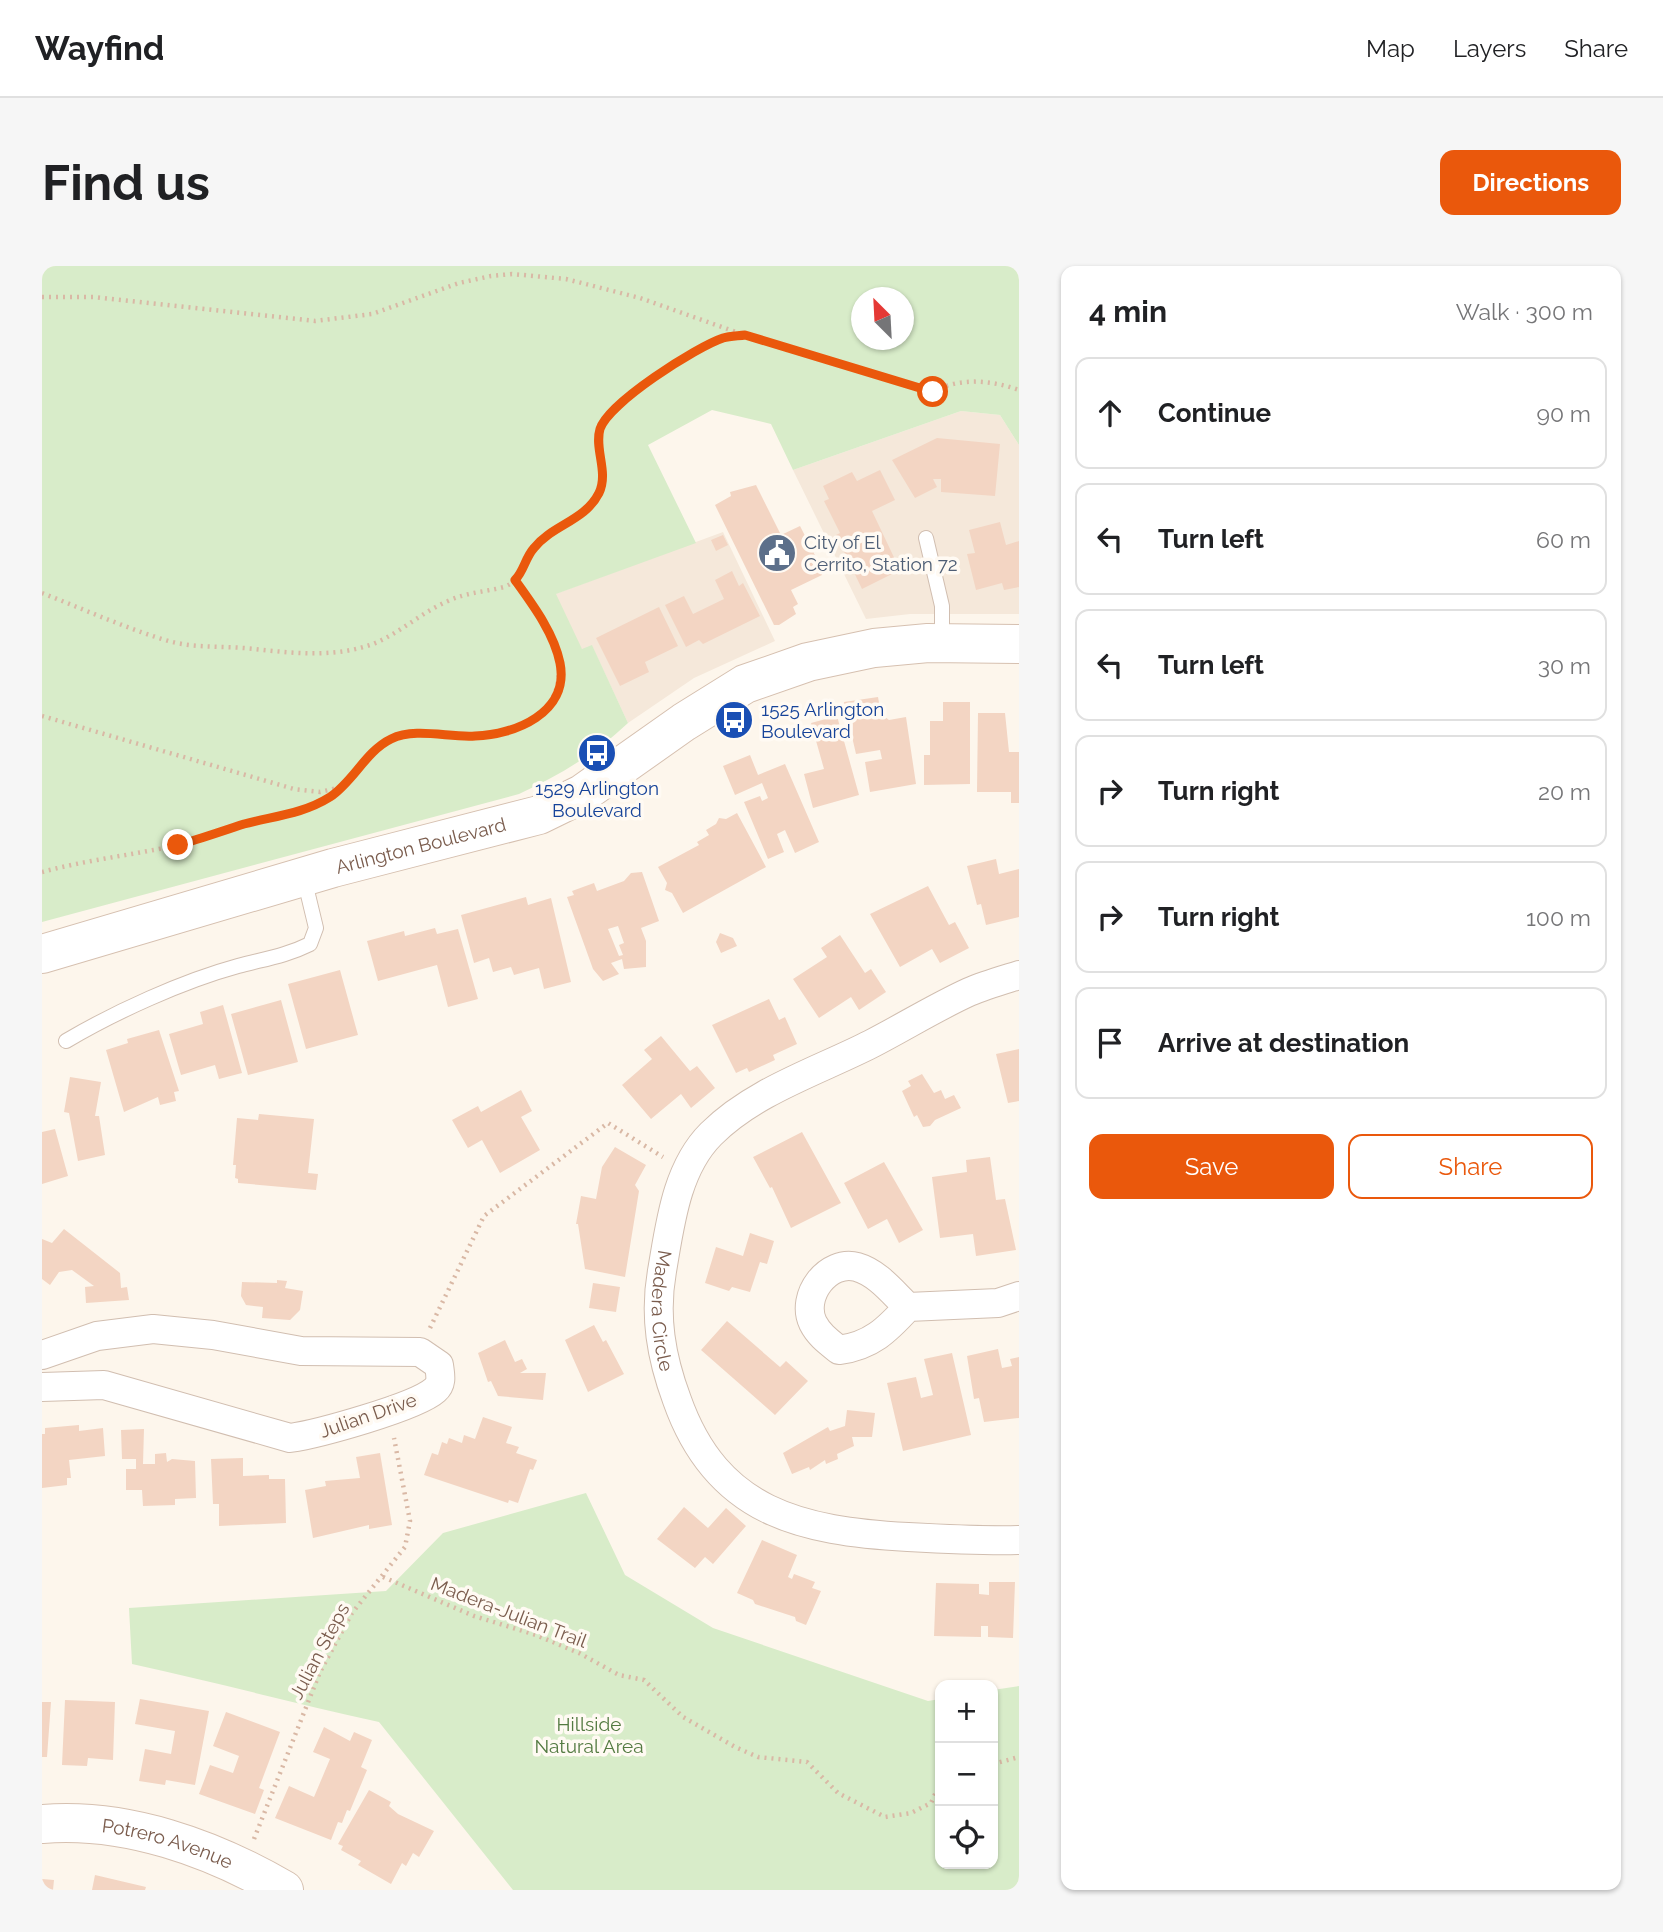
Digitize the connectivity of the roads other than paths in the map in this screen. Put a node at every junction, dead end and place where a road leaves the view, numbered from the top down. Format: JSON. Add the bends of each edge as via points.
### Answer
{"nodes":[{"id":1,"x":926,"y":538,"type":"dead end"},
{"id":2,"x":942,"y":643,"type":"junction"},
{"id":3,"x":1019,"y":644,"type":"edge"},
{"id":4,"x":304,"y":877,"type":"junction"},
{"id":5,"x":42,"y":954,"type":"edge"},
{"id":6,"x":1019,"y":975,"type":"edge"},
{"id":7,"x":66,"y":1041,"type":"dead end"},
{"id":8,"x":1019,"y":1296,"type":"edge"},
{"id":9,"x":908,"y":1307,"type":"dead end"},
{"id":10,"x":42,"y":1355,"type":"edge"},
{"id":11,"x":42,"y":1387,"type":"edge"},
{"id":12,"x":1019,"y":1540,"type":"edge"},
{"id":13,"x":42,"y":1824,"type":"edge"},
{"id":14,"x":269,"y":1881,"type":"edge"}],
"edges":[{"from":1,"to":2,"type":"lane","via":[[942,606]]},
{"from":2,"to":3,"type":"main road","name":"Arlington Boulevard"},
{"from":2,"to":4,"type":"main road","name":"Arlington Boulevard","via":[[874,648],[808,662],[746,684],[582,794],[539,815]]},
{"from":4,"to":5,"type":"main road","name":"Arlington Boulevard"},
{"from":4,"to":7,"type":"lane","via":[[316,928],[310,944],[285,957],[237,967],[110,1016]]},
{"from":6,"to":12,"type":"street","name":"Madera Circle","via":[[970,991],[839,1057],[745,1108],[710,1135],[685,1171],[657,1297],[661,1344],[685,1423],[710,1461],[737,1489],[773,1512],[807,1526],[852,1534]]},
{"from":8,"to":9,"type":"street","via":[[998,1303]]},
{"from":10,"to":11,"type":"street","name":"Julian Drive","via":[[97,1336],[153,1329],[301,1351],[420,1352],[439,1365],[441,1379],[436,1389],[389,1409],[290,1438],[104,1385]]},
{"from":13,"to":14,"type":"main road","name":"Potrero Avenue","via":[[66,1822],[142,1832],[214,1853]]}]}
